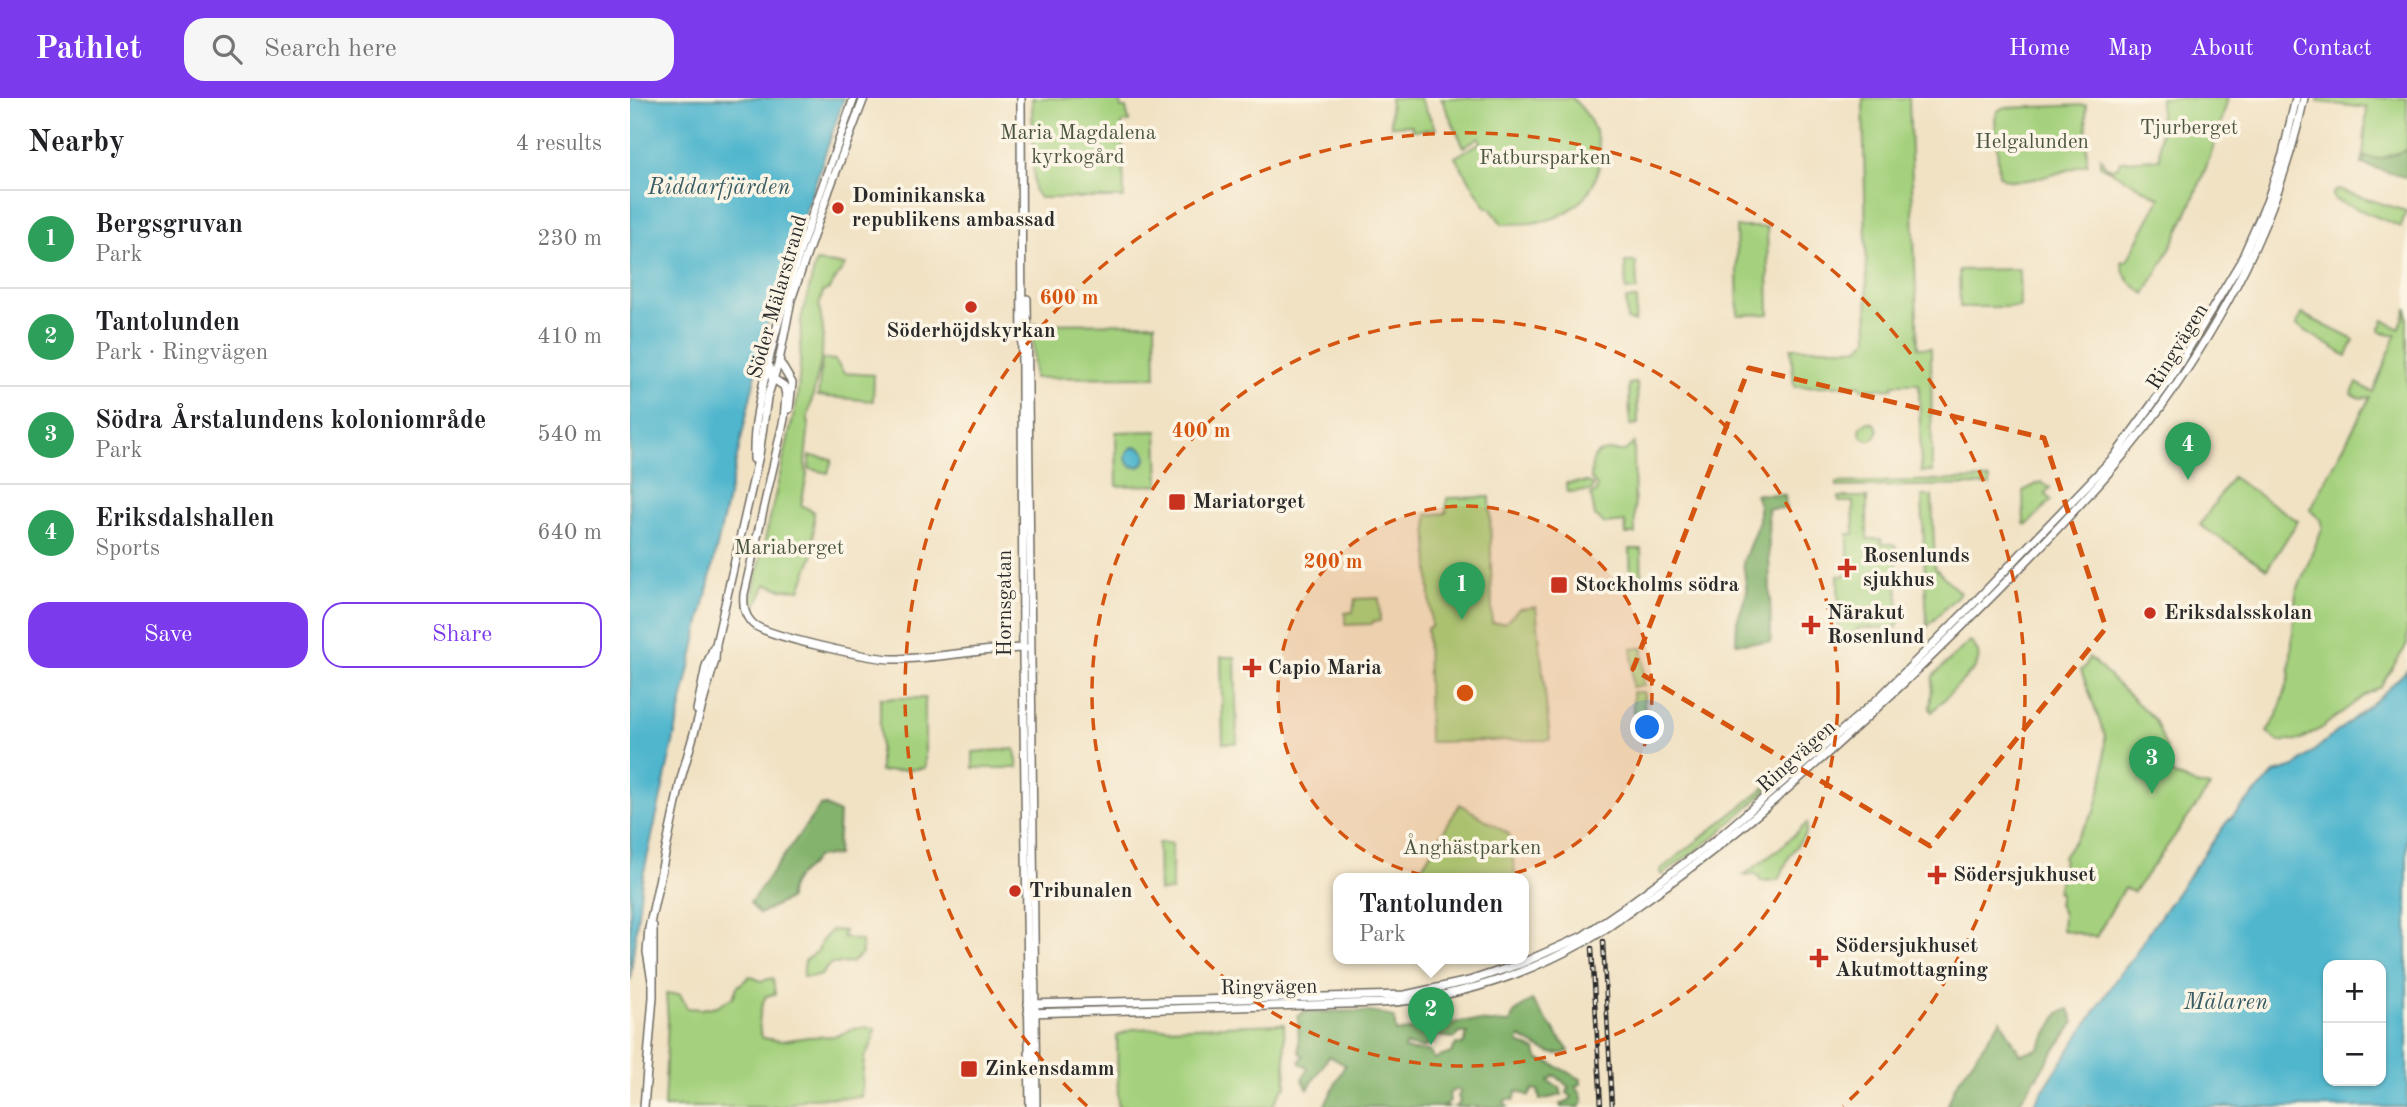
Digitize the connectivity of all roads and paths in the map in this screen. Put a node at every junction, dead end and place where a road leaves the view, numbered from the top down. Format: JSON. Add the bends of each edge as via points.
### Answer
{"nodes":[{"id":1,"x":854,"y":98,"type":"edge"},
{"id":2,"x":864,"y":98,"type":"edge"},
{"id":3,"x":1022,"y":98,"type":"edge"},
{"id":4,"x":2297,"y":98,"type":"edge"},
{"id":5,"x":2304,"y":98,"type":"edge"},
{"id":6,"x":779,"y":361,"type":"junction"},
{"id":7,"x":768,"y":363,"type":"junction"},
{"id":8,"x":772,"y":378,"type":"junction"},
{"id":9,"x":762,"y":389,"type":"junction"},
{"id":10,"x":792,"y":391,"type":"junction"},
{"id":11,"x":784,"y":419,"type":"junction"},
{"id":12,"x":755,"y":471,"type":"junction"},
{"id":13,"x":1027,"y":648,"type":"junction"},
{"id":14,"x":1529,"y":959,"type":"edge"},
{"id":15,"x":1516,"y":964,"type":"edge"},
{"id":16,"x":1382,"y":999,"type":"junction"},
{"id":17,"x":1032,"y":1008,"type":"junction"},
{"id":18,"x":644,"y":1107,"type":"edge"},
{"id":19,"x":1030,"y":1107,"type":"edge"},
{"id":20,"x":1036,"y":1107,"type":"edge"}],
"edges":[{"from":1,"to":7,"type":"main road","name":"Söder Mälarstrand","via":[[785,297]]},
{"from":2,"to":6,"type":"main road","name":"Söder Mälarstrand","via":[[791,300]]},
{"from":3,"to":13,"type":"main road","name":"Hornsgatan"},
{"from":4,"to":14,"type":"main road","name":"Ringvägen","via":[[2286,147],[2253,237],[2214,310],[2111,460],[1887,690],[1717,839],[1583,936]]},
{"from":5,"to":16,"type":"main road","name":"Ringvägen","via":[[2293,149],[2258,244],[2183,376],[2115,468],[1967,622],[1745,827],[1606,929],[1507,977],[1431,998]]},
{"from":6,"to":8,"type":"main road","name":"Söder Mälarstrand"},
{"from":6,"to":10,"type":"main road"},
{"from":7,"to":8,"type":"main road"},
{"from":7,"to":9,"type":"main road","name":"Söder Mälarstrand"},
{"from":8,"to":9,"type":"main road"},
{"from":8,"to":10,"type":"main road","via":[[786,380]]},
{"from":8,"to":11,"type":"main road","via":[[786,390]]},
{"from":8,"to":12,"type":"main road","name":"Söder Mälarstrand"},
{"from":9,"to":12,"type":"main road","name":"Söder Mälarstrand","via":[[755,427]]},
{"from":10,"to":11,"type":"main road"},
{"from":11,"to":13,"type":"main road","via":[[744,594],[744,610],[751,622],[778,635],[881,659]]},
{"from":12,"to":18,"type":"main road","name":"Söder Mälarstrand","via":[[716,644],[706,666],[649,928],[653,998]]},
{"from":13,"to":17,"type":"main road","name":"Hornsgatan"},
{"from":15,"to":16,"type":"main road","name":"Ringvägen","via":[[1433,990]]},
{"from":16,"to":17,"type":"main road","name":"Ringvägen"},
{"from":17,"to":19,"type":"main road","name":"Hornsgatan"},
{"from":17,"to":20,"type":"main road","name":"Hornsgatan"}]}
